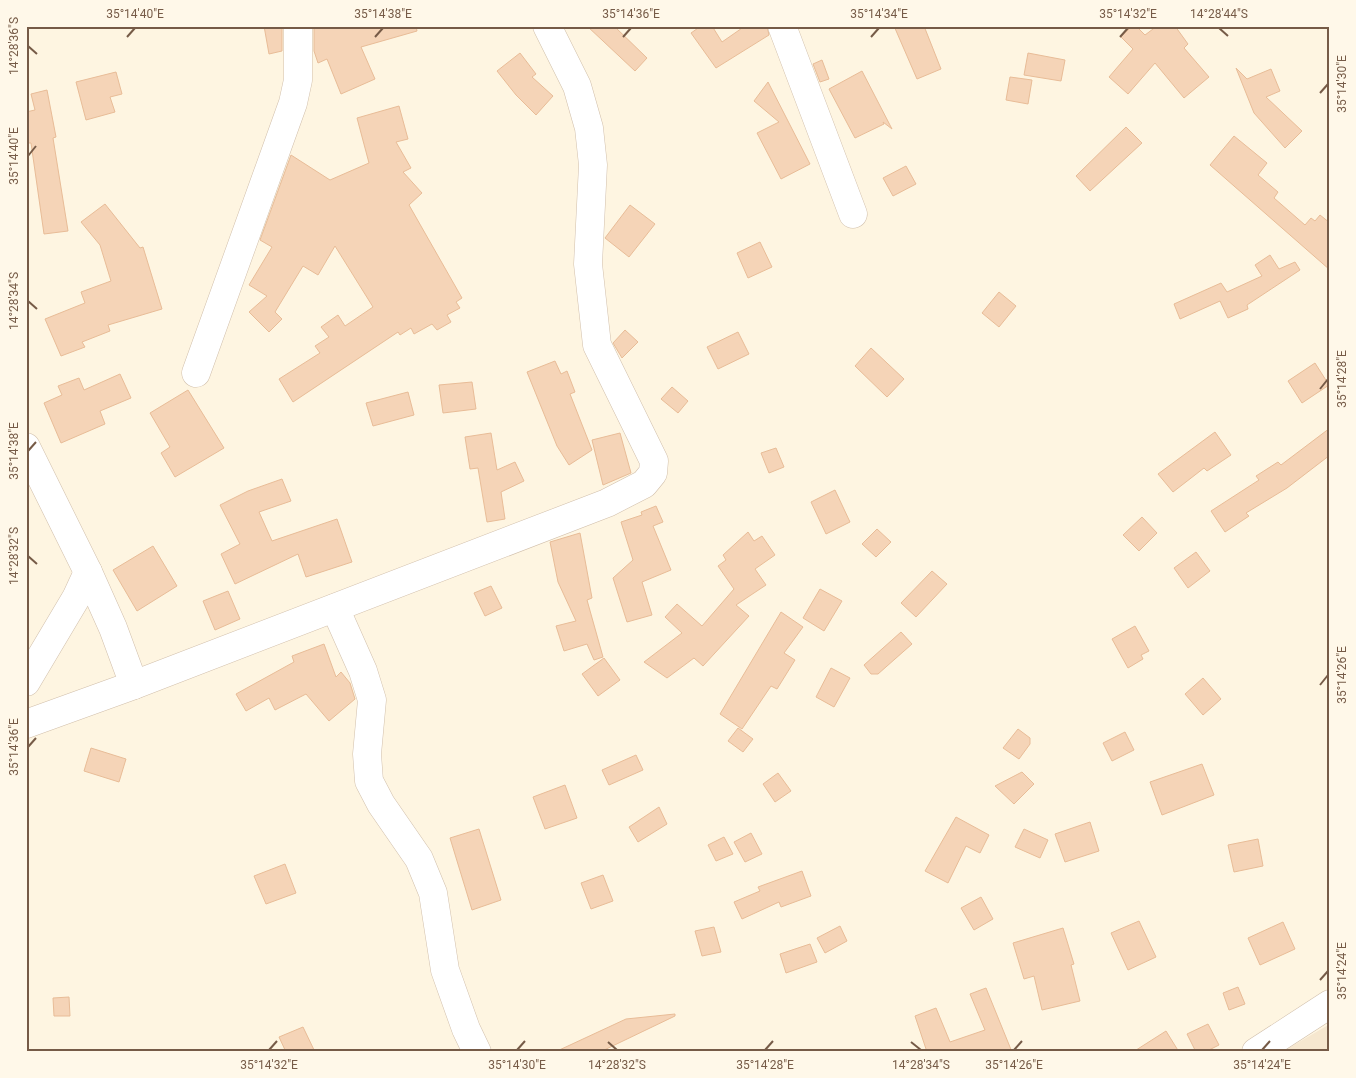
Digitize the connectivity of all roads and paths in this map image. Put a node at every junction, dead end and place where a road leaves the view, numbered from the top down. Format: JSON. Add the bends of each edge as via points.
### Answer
{"nodes":[{"id":1,"x":298,"y":26,"type":"edge"},
{"id":2,"x":547,"y":26,"type":"edge"},
{"id":3,"x":782,"y":26,"type":"edge"},
{"id":4,"x":853,"y":214,"type":"dead end"},
{"id":5,"x":196,"y":373,"type":"dead end"},
{"id":6,"x":26,"y":447,"type":"edge"},
{"id":7,"x":88,"y":572,"type":"junction"},
{"id":8,"x":335,"y":608,"type":"junction"},
{"id":9,"x":26,"y":682,"type":"edge"},
{"id":10,"x":134,"y":686,"type":"junction"},
{"id":11,"x":26,"y":724,"type":"edge"},
{"id":12,"x":1330,"y":1004,"type":"edge"},
{"id":13,"x":477,"y":1052,"type":"edge"},
{"id":14,"x":1256,"y":1052,"type":"edge"}],
"edges":[{"from":1,"to":5,"type":"street","via":[[298,80],[293,103]]},
{"from":2,"to":8,"type":"street","via":[[577,86],[589,128],[593,166],[588,264],[597,345],[654,460],[654,473],[644,484],[607,503]]},
{"from":3,"to":4,"type":"street"},
{"from":6,"to":7,"type":"street"},
{"from":7,"to":9,"type":"street","via":[[72,606]]},
{"from":7,"to":10,"type":"street"},
{"from":8,"to":10,"type":"street"},
{"from":8,"to":13,"type":"street","via":[[372,700],[369,781],[419,859],[433,893],[445,970]]},
{"from":10,"to":11,"type":"street"},
{"from":12,"to":14,"type":"street"}]}
